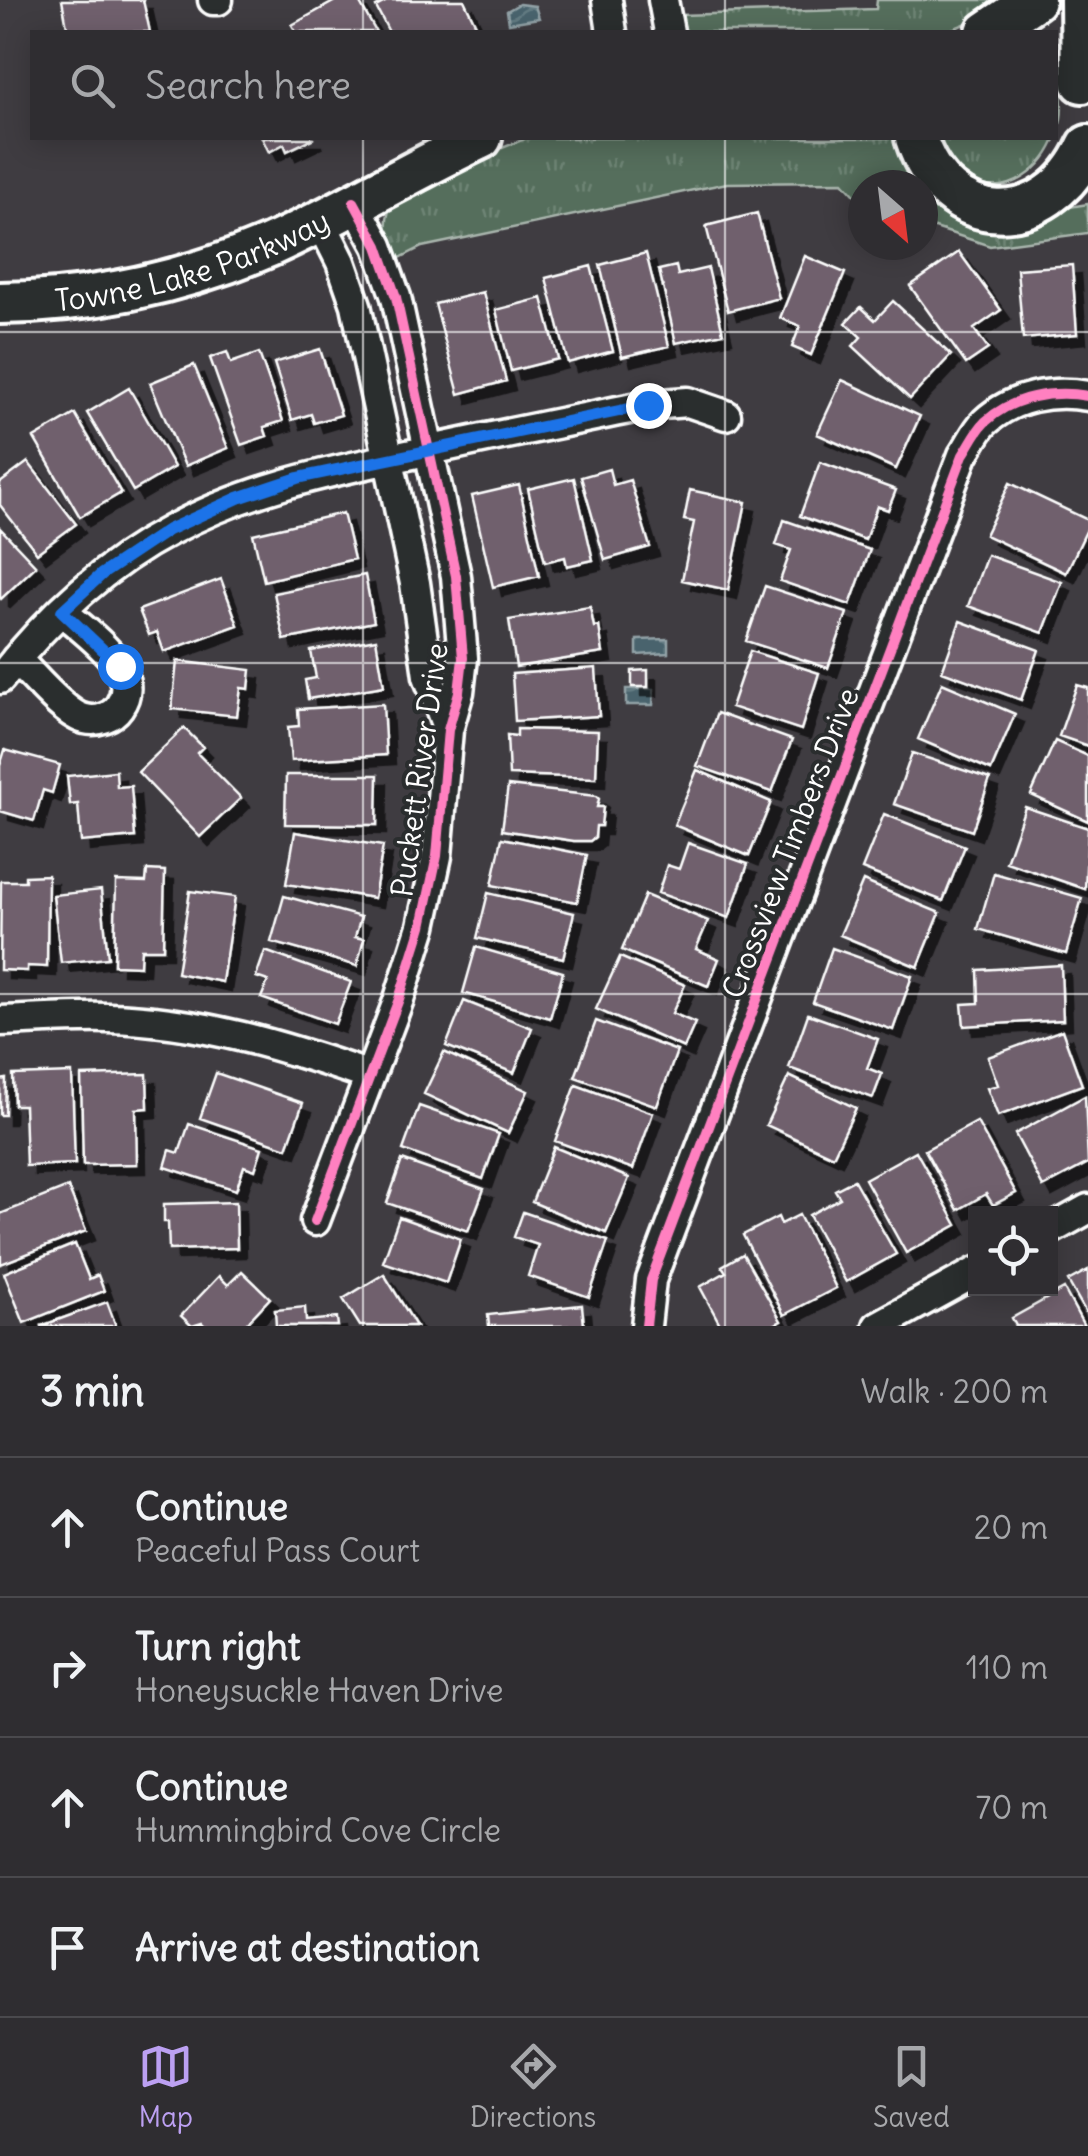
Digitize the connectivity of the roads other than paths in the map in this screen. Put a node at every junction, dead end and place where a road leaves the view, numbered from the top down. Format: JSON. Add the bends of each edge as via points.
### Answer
{"nodes":[{"id":1,"x":607,"y":0,"type":"edge"},
{"id":2,"x":663,"y":0,"type":"edge"},
{"id":3,"x":1034,"y":0,"type":"edge"},
{"id":4,"x":1081,"y":0,"type":"edge"},
{"id":5,"x":612,"y":30,"type":"edge"},
{"id":6,"x":669,"y":30,"type":"edge"},
{"id":7,"x":990,"y":30,"type":"edge"},
{"id":8,"x":1058,"y":54,"type":"edge"},
{"id":9,"x":1085,"y":91,"type":"edge"},
{"id":10,"x":477,"y":140,"type":"edge"},
{"id":11,"x":917,"y":140,"type":"edge"},
{"id":12,"x":1088,"y":146,"type":"edge"},
{"id":13,"x":1071,"y":195,"type":"edge"},
{"id":14,"x":337,"y":211,"type":"junction"},
{"id":15,"x":0,"y":303,"type":"edge"},
{"id":16,"x":1088,"y":396,"type":"edge"},
{"id":17,"x":726,"y":415,"type":"dead end"},
{"id":18,"x":409,"y":454,"type":"junction"},
{"id":19,"x":62,"y":611,"type":"junction"},
{"id":20,"x":8,"y":669,"type":"edge"},
{"id":21,"x":448,"y":730,"type":"junction"},
{"id":22,"x":0,"y":1020,"type":"edge"},
{"id":23,"x":370,"y":1076,"type":"junction"},
{"id":24,"x":1088,"y":1210,"type":"edge"},
{"id":25,"x":316,"y":1221,"type":"dead end"},
{"id":26,"x":1058,"y":1226,"type":"edge"},
{"id":27,"x":968,"y":1276,"type":"edge"},
{"id":28,"x":646,"y":1326,"type":"edge"},
{"id":29,"x":878,"y":1326,"type":"edge"}],
"edges":[{"from":1,"to":5,"type":"street"},
{"from":2,"to":6,"type":"street"},
{"from":3,"to":7,"type":"street"},
{"from":4,"to":9,"type":"street"},
{"from":8,"to":9,"type":"street"},
{"from":10,"to":14,"type":"street","name":"Towne Lake Parkway"},
{"from":11,"to":13,"type":"street","via":[[926,166],[969,204],[1012,209]]},
{"from":12,"to":13,"type":"street"},
{"from":14,"to":15,"type":"street","name":"Towne Lake Parkway","via":[[218,266],[150,286]]},
{"from":14,"to":18,"type":"street","name":"Puckett River Drive","via":[[341,262]]},
{"from":14,"to":18,"type":"street","name":"Puckett River Drive","via":[[378,246],[396,297]]},
{"from":16,"to":28,"type":"street","name":"Crossview Timbers Drive","via":[[1061,392],[1020,400],[984,423],[963,455],[651,1280]]},
{"from":17,"to":18,"type":"street","via":[[669,402]]},
{"from":18,"to":19,"type":"street","via":[[298,478],[220,506],[102,574]]},
{"from":18,"to":21,"type":"street","name":"Puckett River Drive","via":[[415,583],[428,676]]},
{"from":18,"to":21,"type":"street","name":"Puckett River Drive","via":[[456,576],[459,692]]},
{"from":19,"to":20,"type":"street"},
{"from":19,"to":20,"type":"street","via":[[120,666],[126,680],[118,710],[86,720]]},
{"from":21,"to":23,"type":"street","name":"Puckett River Drive","via":[[437,856],[422,926]]},
{"from":22,"to":23,"type":"street","via":[[179,1024],[293,1049]]},
{"from":23,"to":25,"type":"street","name":"Puckett River Drive"},
{"from":24,"to":26,"type":"street"},
{"from":27,"to":29,"type":"street"}]}
